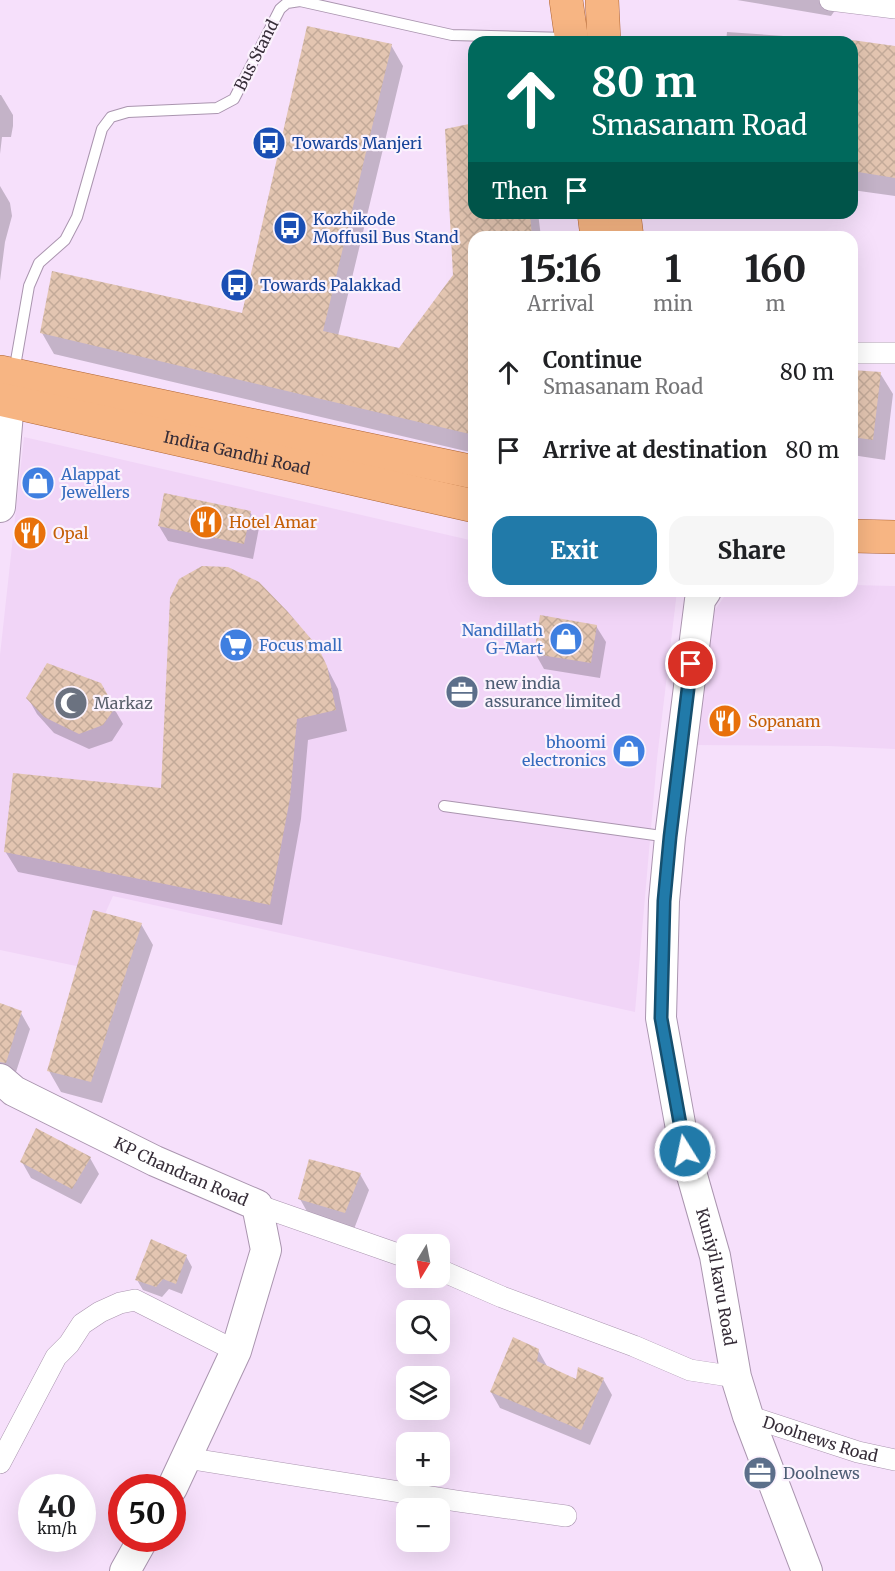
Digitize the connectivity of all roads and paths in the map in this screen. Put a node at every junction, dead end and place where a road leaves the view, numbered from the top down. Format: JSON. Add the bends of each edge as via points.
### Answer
{"nodes":[{"id":1,"x":566,"y":0,"type":"edge"},
{"id":2,"x":602,"y":0,"type":"edge"},
{"id":3,"x":830,"y":0,"type":"edge"},
{"id":4,"x":895,"y":8,"type":"edge"},
{"id":5,"x":476,"y":36,"type":"edge"},
{"id":6,"x":570,"y":36,"type":"edge"},
{"id":7,"x":604,"y":36,"type":"edge"},
{"id":8,"x":858,"y":353,"type":"edge"},
{"id":9,"x":895,"y":353,"type":"edge"},
{"id":10,"x":5,"y":387,"type":"edge"},
{"id":11,"x":468,"y":471,"type":"edge"},
{"id":12,"x":468,"y":504,"type":"edge"},
{"id":13,"x":0,"y":507,"type":"edge"},
{"id":14,"x":858,"y":536,"type":"edge"},
{"id":15,"x":895,"y":537,"type":"edge"},
{"id":16,"x":858,"y":557,"type":"edge"},
{"id":17,"x":895,"y":557,"type":"edge"},
{"id":18,"x":702,"y":597,"type":"edge"},
{"id":19,"x":444,"y":806,"type":"dead end"},
{"id":20,"x":670,"y":837,"type":"junction"},
{"id":21,"x":0,"y":1079,"type":"edge"},
{"id":22,"x":256,"y":1205,"type":"junction"},
{"id":23,"x":396,"y":1254,"type":"edge"},
{"id":24,"x":450,"y":1274,"type":"edge"},
{"id":25,"x":236,"y":1351,"type":"junction"},
{"id":26,"x":736,"y":1377,"type":"junction"},
{"id":27,"x":748,"y":1416,"type":"junction"},
{"id":28,"x":186,"y":1458,"type":"junction"},
{"id":29,"x":895,"y":1460,"type":"edge"},
{"id":30,"x":0,"y":1463,"type":"edge"},
{"id":31,"x":179,"y":1474,"type":"edge"},
{"id":32,"x":566,"y":1516,"type":"dead end"},
{"id":33,"x":136,"y":1552,"type":"edge"},
{"id":34,"x":125,"y":1571,"type":"edge"},
{"id":35,"x":807,"y":1571,"type":"edge"}],
"edges":[{"from":1,"to":6,"type":"main road"},
{"from":2,"to":7,"type":"main road"},
{"from":3,"to":4,"type":"street"},
{"from":5,"to":10,"type":"lane","name":"Bus Stand","via":[[452,35],[300,0],[286,3],[234,99],[218,108],[128,111],[111,117],[102,129],[77,217],[65,240],[39,263],[29,286]]},
{"from":8,"to":9,"type":"street"},
{"from":10,"to":11,"type":"main road","name":"Indira Gandhi Road"},
{"from":10,"to":12,"type":"main road","name":"Indira Gandhi Road"},
{"from":10,"to":13,"type":"main road"},
{"from":14,"to":15,"type":"main road"},
{"from":16,"to":17,"type":"main road"},
{"from":18,"to":20,"type":"main road","name":"Kuniyil kavu Road"},
{"from":19,"to":20,"type":"lane"},
{"from":20,"to":26,"type":"main road","name":"Kuniyil kavu Road","via":[[661,1018],[685,1151],[715,1256]]},
{"from":21,"to":22,"type":"main road","name":"KP Chandran Road","via":[[14,1091],[154,1161]]},
{"from":22,"to":23,"type":"street"},
{"from":22,"to":25,"type":"main road","name":"KP Chandran Road","via":[[266,1250]]},
{"from":24,"to":26,"type":"street","via":[[690,1370]]},
{"from":25,"to":28,"type":"main road","name":"KP Chandran Road"},
{"from":25,"to":30,"type":"street","via":[[135,1300],[100,1312],[82,1324],[56,1357]]},
{"from":26,"to":27,"type":"main road","name":"Kuniyil kavu Road"},
{"from":27,"to":29,"type":"street","name":"Doolnews Road"},
{"from":27,"to":35,"type":"main road","name":"Kuniyil kavu Road"},
{"from":28,"to":31,"type":"main road","name":"KP Chandran Road"},
{"from":28,"to":32,"type":"street"},
{"from":33,"to":34,"type":"main road"}]}
